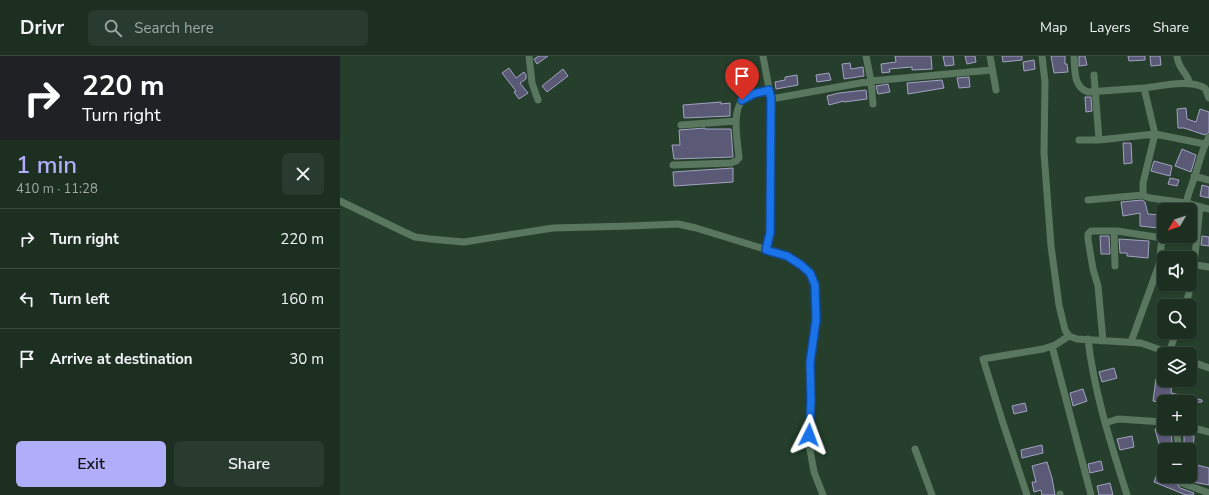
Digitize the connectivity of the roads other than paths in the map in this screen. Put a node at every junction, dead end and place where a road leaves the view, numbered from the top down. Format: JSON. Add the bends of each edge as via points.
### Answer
{"nodes":[{"id":1,"x":529,"y":56,"type":"edge"},
{"id":2,"x":763,"y":56,"type":"edge"},
{"id":3,"x":866,"y":56,"type":"edge"},
{"id":4,"x":990,"y":56,"type":"edge"},
{"id":5,"x":1042,"y":56,"type":"edge"},
{"id":6,"x":1074,"y":56,"type":"edge"},
{"id":7,"x":1177,"y":56,"type":"edge"},
{"id":8,"x":992,"y":70,"type":"junction"},
{"id":9,"x":1094,"y":75,"type":"dead end"},
{"id":10,"x":871,"y":81,"type":"junction"},
{"id":11,"x":1190,"y":84,"type":"junction"},
{"id":12,"x":1144,"y":88,"type":"junction"},
{"id":13,"x":769,"y":90,"type":"junction"},
{"id":14,"x":996,"y":90,"type":"dead end"},
{"id":15,"x":1095,"y":92,"type":"junction"},
{"id":16,"x":1209,"y":98,"type":"edge"},
{"id":17,"x":771,"y":99,"type":"junction"},
{"id":18,"x":538,"y":100,"type":"dead end"},
{"id":19,"x":873,"y":104,"type":"dead end"},
{"id":20,"x":736,"y":121,"type":"junction"},
{"id":21,"x":681,"y":125,"type":"dead end"},
{"id":22,"x":1155,"y":134,"type":"junction"},
{"id":23,"x":1209,"y":136,"type":"edge"},
{"id":24,"x":1079,"y":140,"type":"dead end"},
{"id":25,"x":1099,"y":140,"type":"junction"},
{"id":26,"x":1205,"y":144,"type":"junction"},
{"id":27,"x":673,"y":165,"type":"dead end"},
{"id":28,"x":1194,"y":176,"type":"junction"},
{"id":29,"x":1209,"y":180,"type":"edge"},
{"id":30,"x":1143,"y":195,"type":"junction"},
{"id":31,"x":1088,"y":200,"type":"dead end"},
{"id":32,"x":340,"y":201,"type":"edge"},
{"id":33,"x":1166,"y":201,"type":"joint"},
{"id":34,"x":1172,"y":203,"type":"edge"},
{"id":35,"x":1186,"y":203,"type":"edge"},
{"id":36,"x":1200,"y":207,"type":"joint"},
{"id":37,"x":1209,"y":209,"type":"edge"},
{"id":38,"x":1114,"y":231,"type":"junction"},
{"id":39,"x":1157,"y":237,"type":"edge"},
{"id":40,"x":766,"y":248,"type":"junction"},
{"id":41,"x":1194,"y":251,"type":"edge"},
{"id":42,"x":1116,"y":266,"type":"dead end"},
{"id":43,"x":1197,"y":266,"type":"edge"},
{"id":44,"x":1209,"y":267,"type":"edge"},
{"id":45,"x":1157,"y":271,"type":"edge"},
{"id":46,"x":1190,"y":293,"type":"dead end"},
{"id":47,"x":1188,"y":299,"type":"edge"},
{"id":48,"x":1069,"y":336,"type":"junction"},
{"id":49,"x":1088,"y":339,"type":"junction"},
{"id":50,"x":1103,"y":340,"type":"junction"},
{"id":51,"x":1131,"y":342,"type":"junction"},
{"id":52,"x":1052,"y":346,"type":"junction"},
{"id":53,"x":1157,"y":348,"type":"edge"},
{"id":54,"x":1197,"y":363,"type":"edge"},
{"id":55,"x":1209,"y":367,"type":"edge"},
{"id":56,"x":1157,"y":421,"type":"edge"},
{"id":57,"x":1105,"y":423,"type":"junction"},
{"id":58,"x":1197,"y":429,"type":"edge"},
{"id":59,"x":1209,"y":432,"type":"edge"},
{"id":60,"x":915,"y":449,"type":"dead end"},
{"id":61,"x":1182,"y":483,"type":"edge"},
{"id":62,"x":1209,"y":493,"type":"edge"},
{"id":63,"x":823,"y":495,"type":"edge"},
{"id":64,"x":932,"y":495,"type":"edge"},
{"id":65,"x":1028,"y":495,"type":"edge"},
{"id":66,"x":1091,"y":495,"type":"edge"},
{"id":67,"x":1127,"y":495,"type":"edge"}],
"edges":[{"from":1,"to":18,"type":"street","via":[[532,83]]},
{"from":2,"to":13,"type":"street"},
{"from":3,"to":10,"type":"street"},
{"from":4,"to":8,"type":"street"},
{"from":5,"to":48,"type":"street","via":[[1045,82],[1044,153],[1051,246],[1059,305]]},
{"from":6,"to":15,"type":"street","via":[[1078,86],[1088,92]]},
{"from":7,"to":11,"type":"street","via":[[1178,66]]},
{"from":8,"to":10,"type":"street"},
{"from":8,"to":14,"type":"street"},
{"from":9,"to":15,"type":"street"},
{"from":10,"to":17,"type":"street"},
{"from":10,"to":19,"type":"street"},
{"from":11,"to":12,"type":"street"},
{"from":11,"to":16,"type":"street","via":[[1205,88]]},
{"from":12,"to":15,"type":"street"},
{"from":12,"to":22,"type":"street"},
{"from":13,"to":17,"type":"street"},
{"from":13,"to":20,"type":"street","via":[[742,100]]},
{"from":15,"to":25,"type":"street"},
{"from":17,"to":40,"type":"street","via":[[769,239]]},
{"from":20,"to":21,"type":"street"},
{"from":20,"to":27,"type":"street","via":[[739,158],[736,161]]},
{"from":22,"to":25,"type":"street"},
{"from":22,"to":26,"type":"street"},
{"from":22,"to":30,"type":"street"},
{"from":23,"to":26,"type":"street"},
{"from":24,"to":25,"type":"street"},
{"from":26,"to":28,"type":"street"},
{"from":28,"to":29,"type":"street"},
{"from":28,"to":35,"type":"street"},
{"from":30,"to":31,"type":"street"},
{"from":30,"to":33,"type":"street"},
{"from":32,"to":40,"type":"street","via":[[415,237],[430,239],[464,242],[553,228],[678,224]]},
{"from":33,"to":34,"type":"street"},
{"from":36,"to":37,"type":"street"},
{"from":36,"to":41,"type":"street"},
{"from":38,"to":39,"type":"street"},
{"from":38,"to":42,"type":"street"},
{"from":38,"to":50,"type":"street","via":[[1091,231],[1088,234],[1098,286]]},
{"from":40,"to":63,"type":"street","via":[[801,265],[810,273],[815,285],[816,320],[810,363],[808,444],[814,472]]},
{"from":43,"to":44,"type":"street"},
{"from":45,"to":51,"type":"street"},
{"from":46,"to":47,"type":"street"},
{"from":48,"to":49,"type":"street"},
{"from":48,"to":52,"type":"street"},
{"from":49,"to":50,"type":"street"},
{"from":49,"to":57,"type":"street","via":[[1093,374]]},
{"from":50,"to":51,"type":"street"},
{"from":51,"to":53,"type":"street"},
{"from":52,"to":65,"type":"street","via":[[983,359]]},
{"from":52,"to":66,"type":"street"},
{"from":54,"to":55,"type":"street"},
{"from":56,"to":57,"type":"street","via":[[1118,418]]},
{"from":57,"to":67,"type":"street"},
{"from":58,"to":59,"type":"street"},
{"from":60,"to":64,"type":"street"},
{"from":61,"to":62,"type":"street"}]}
